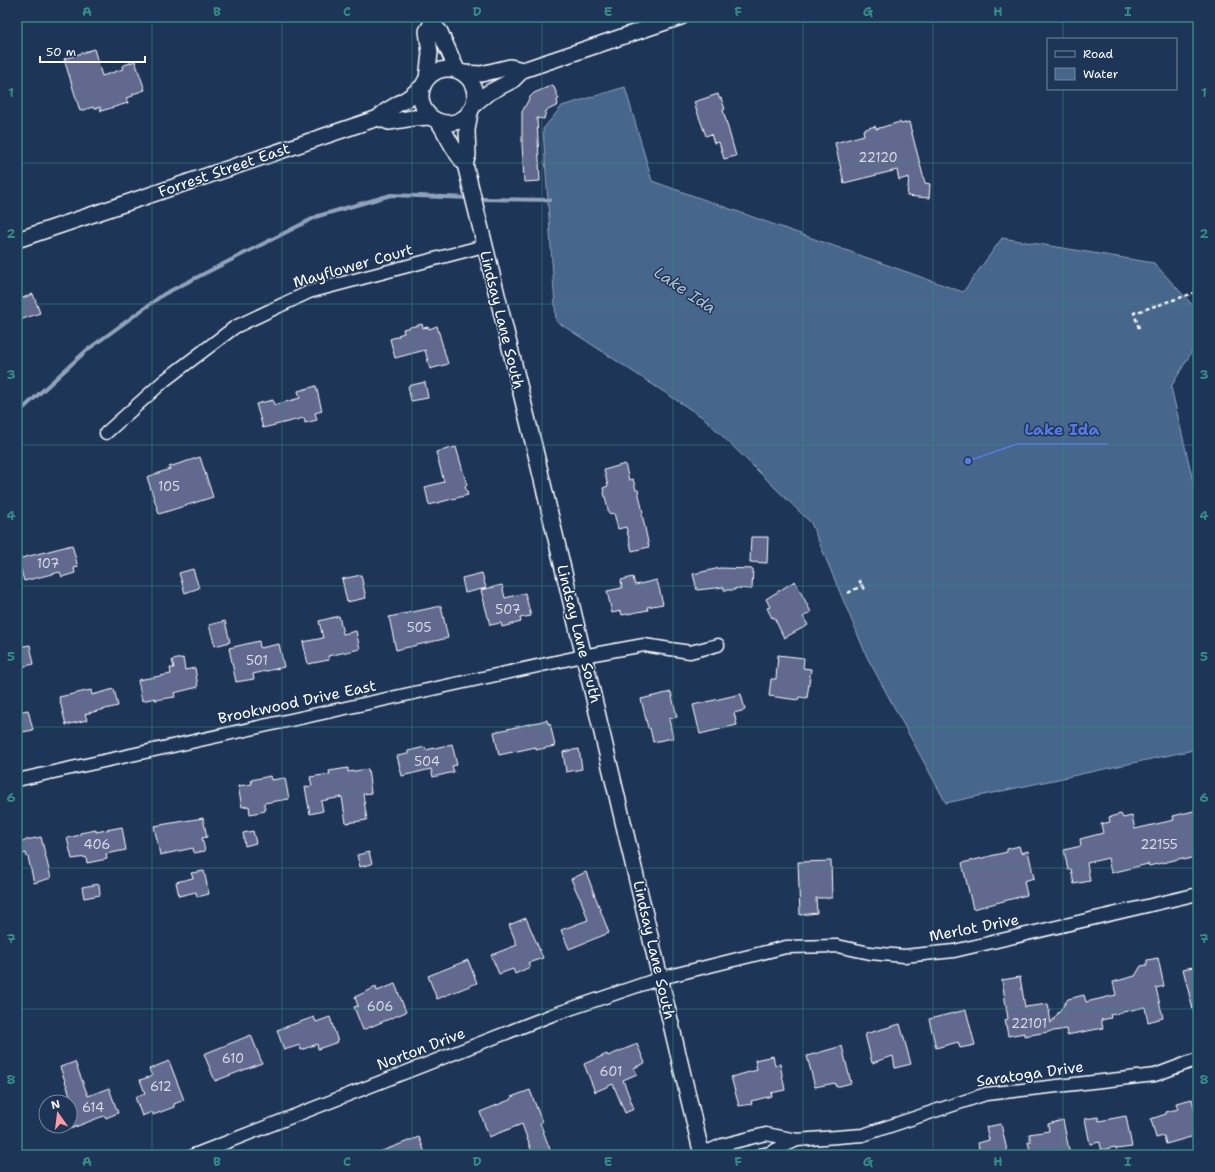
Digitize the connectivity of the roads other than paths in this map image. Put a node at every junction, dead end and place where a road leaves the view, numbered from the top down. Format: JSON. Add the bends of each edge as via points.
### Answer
{"nodes":[{"id":1,"x":681,"y":17,"type":"edge"},
{"id":2,"x":431,"y":20,"type":"edge"},
{"id":3,"x":523,"y":70,"type":"junction"},
{"id":4,"x":460,"y":72,"type":"junction"},
{"id":5,"x":425,"y":82,"type":"junction"},
{"id":6,"x":472,"y":108,"type":"junction"},
{"id":7,"x":378,"y":118,"type":"junction"},
{"id":8,"x":435,"y":119,"type":"junction"},
{"id":9,"x":465,"y":164,"type":"junction"},
{"id":10,"x":17,"y":240,"type":"edge"},
{"id":11,"x":484,"y":246,"type":"junction"},
{"id":12,"x":106,"y":433,"type":"dead end"},
{"id":13,"x":718,"y":645,"type":"dead end"},
{"id":14,"x":583,"y":656,"type":"junction"},
{"id":15,"x":17,"y":780,"type":"edge"},
{"id":16,"x":1198,"y":894,"type":"edge"},
{"id":17,"x":661,"y":978,"type":"junction"},
{"id":18,"x":1198,"y":1059,"type":"edge"},
{"id":19,"x":798,"y":1140,"type":"junction"},
{"id":20,"x":194,"y":1155,"type":"edge"},
{"id":21,"x":703,"y":1155,"type":"edge"},
{"id":22,"x":760,"y":1155,"type":"edge"}],
"edges":[{"from":1,"to":3,"type":"street"},
{"from":2,"to":4,"type":"street","via":[[440,32]]},
{"from":2,"to":5,"type":"street","via":[[427,31],[430,53]]},
{"from":3,"to":4,"type":"street","via":[[510,67],[481,74]]},
{"from":3,"to":6,"type":"street","via":[[513,80],[488,93]]},
{"from":4,"to":5,"type":"street","via":[[441,70]]},
{"from":4,"to":6,"type":"street","via":[[473,86],[475,94]]},
{"from":5,"to":7,"type":"street","name":"Forrest Street East","via":[[408,98]]},
{"from":5,"to":8,"type":"street","via":[[421,103],[425,111]]},
{"from":6,"to":8,"type":"street","via":[[455,122],[446,123]]},
{"from":6,"to":9,"type":"street","via":[[467,130],[468,155]]},
{"from":7,"to":8,"type":"street","via":[[389,122],[413,118]]},
{"from":7,"to":10,"type":"street","name":"Forrest Street East"},
{"from":8,"to":9,"type":"street","name":"Lindsay Lane South","via":[[446,133],[456,155]]},
{"from":9,"to":11,"type":"street","name":"Lindsay Lane South"},
{"from":11,"to":12,"type":"street","name":"Mayflower Court","via":[[309,292],[235,327],[165,380]]},
{"from":11,"to":14,"type":"street","name":"Lindsay Lane South"},
{"from":13,"to":14,"type":"street","name":"Brookwood Drive East","via":[[690,652],[644,645]]},
{"from":14,"to":15,"type":"street","name":"Brookwood Drive East"},
{"from":14,"to":17,"type":"street","name":"Lindsay Lane South"},
{"from":16,"to":17,"type":"street","name":"Merlot Drive","via":[[954,951],[904,956],[870,953],[837,946],[786,947]]},
{"from":17,"to":20,"type":"street","name":"Norton Drive","via":[[552,1015]]},
{"from":17,"to":21,"type":"street","name":"Lindsay Lane South"},
{"from":18,"to":19,"type":"street","name":"Saratoga Drive","via":[[1154,1075],[986,1094],[863,1135]]},
{"from":19,"to":21,"type":"street","name":"Saratoga Drive","via":[[766,1134],[722,1145]]},
{"from":19,"to":22,"type":"street","name":"Saratoga Drive"}]}
